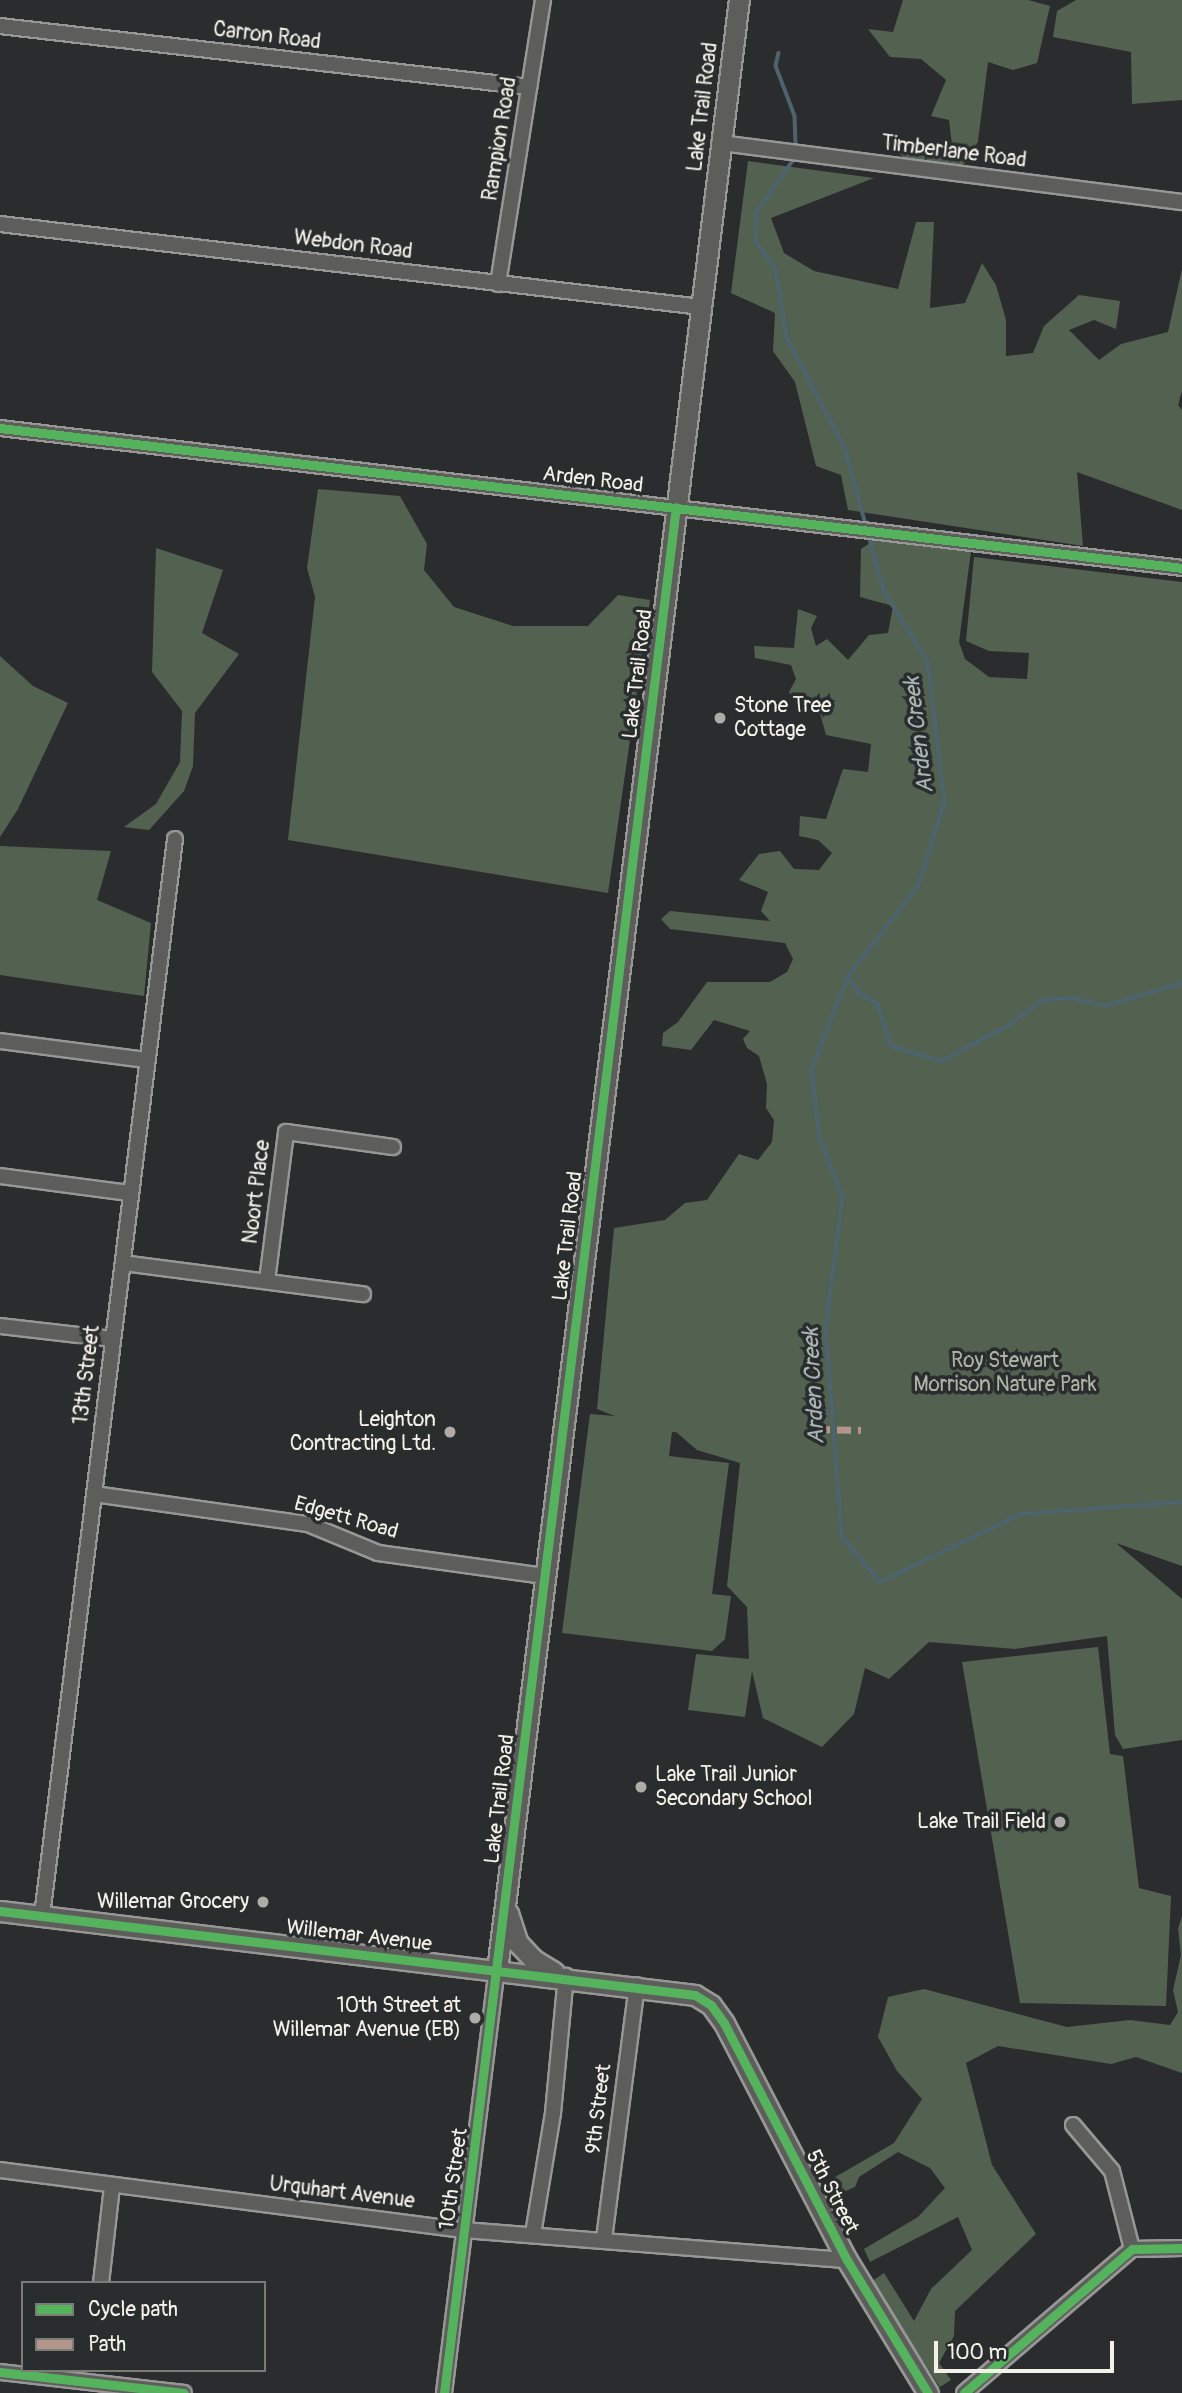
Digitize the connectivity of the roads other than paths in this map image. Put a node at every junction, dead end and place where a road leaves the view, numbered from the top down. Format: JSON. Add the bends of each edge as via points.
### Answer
{"nodes":[{"id":1,"x":543,"y":0,"type":"edge"},
{"id":2,"x":739,"y":0,"type":"edge"},
{"id":3,"x":0,"y":26,"type":"edge"},
{"id":4,"x":530,"y":87,"type":"junction"},
{"id":5,"x":722,"y":143,"type":"junction"},
{"id":6,"x":1182,"y":202,"type":"edge"},
{"id":7,"x":0,"y":224,"type":"edge"},
{"id":8,"x":498,"y":284,"type":"junction"},
{"id":9,"x":701,"y":307,"type":"junction"},
{"id":10,"x":0,"y":428,"type":"edge"},
{"id":11,"x":676,"y":507,"type":"junction"},
{"id":12,"x":1182,"y":568,"type":"edge"},
{"id":13,"x":175,"y":839,"type":"dead end"},
{"id":14,"x":0,"y":1041,"type":"edge"},
{"id":15,"x":147,"y":1060,"type":"junction"},
{"id":16,"x":393,"y":1147,"type":"dead end"},
{"id":17,"x":0,"y":1175,"type":"edge"},
{"id":18,"x":131,"y":1193,"type":"junction"},
{"id":19,"x":123,"y":1263,"type":"junction"},
{"id":20,"x":267,"y":1281,"type":"junction"},
{"id":21,"x":363,"y":1294,"type":"dead end"},
{"id":22,"x":0,"y":1326,"type":"edge"},
{"id":23,"x":112,"y":1339,"type":"junction"},
{"id":24,"x":94,"y":1494,"type":"junction"},
{"id":25,"x":544,"y":1576,"type":"junction"},
{"id":26,"x":506,"y":1900,"type":"junction"},
{"id":27,"x":0,"y":1911,"type":"edge"},
{"id":28,"x":42,"y":1916,"type":"junction"},
{"id":29,"x":497,"y":1970,"type":"junction"},
{"id":30,"x":564,"y":1976,"type":"junction"},
{"id":31,"x":637,"y":1985,"type":"junction"},
{"id":32,"x":711,"y":2005,"type":"joint"},
{"id":33,"x":1073,"y":2125,"type":"dead end"},
{"id":34,"x":0,"y":2170,"type":"edge"},
{"id":35,"x":112,"y":2187,"type":"junction"},
{"id":36,"x":464,"y":2230,"type":"junction"},
{"id":37,"x":533,"y":2234,"type":"junction"},
{"id":38,"x":604,"y":2239,"type":"junction"},
{"id":39,"x":1182,"y":2248,"type":"edge"},
{"id":40,"x":1132,"y":2249,"type":"junction"},
{"id":41,"x":847,"y":2260,"type":"junction"},
{"id":42,"x":101,"y":2281,"type":"edge"},
{"id":43,"x":0,"y":2372,"type":"edge"},
{"id":44,"x":88,"y":2377,"type":"edge"},
{"id":45,"x":184,"y":2393,"type":"edge"},
{"id":46,"x":444,"y":2393,"type":"edge"},
{"id":47,"x":928,"y":2393,"type":"edge"},
{"id":48,"x":964,"y":2393,"type":"edge"}],
"edges":[{"from":1,"to":4,"type":"street","name":"Rampion Road"},
{"from":2,"to":5,"type":"street","name":"Lake Trail Road"},
{"from":3,"to":4,"type":"street","name":"Carron Road"},
{"from":4,"to":8,"type":"street","name":"Rampion Road"},
{"from":5,"to":6,"type":"street","name":"Timberlane Road"},
{"from":5,"to":9,"type":"street","name":"Lake Trail Road"},
{"from":7,"to":8,"type":"street","name":"Webdon Road"},
{"from":8,"to":9,"type":"street","name":"Webdon Road"},
{"from":9,"to":11,"type":"street","name":"Lake Trail Road"},
{"from":10,"to":11,"type":"street","name":"Arden Road"},
{"from":11,"to":12,"type":"street","name":"Arden Road"},
{"from":11,"to":25,"type":"street","name":"Lake Trail Road"},
{"from":13,"to":15,"type":"street","name":"13th Street"},
{"from":14,"to":15,"type":"street"},
{"from":15,"to":18,"type":"street","name":"13th Street"},
{"from":16,"to":20,"type":"street","name":"Noort Place","via":[[286,1132]]},
{"from":17,"to":18,"type":"street"},
{"from":18,"to":19,"type":"street","name":"13th Street"},
{"from":19,"to":20,"type":"street"},
{"from":19,"to":23,"type":"street","name":"13th Street"},
{"from":20,"to":21,"type":"street"},
{"from":22,"to":23,"type":"street"},
{"from":23,"to":24,"type":"street","name":"13th Street"},
{"from":24,"to":25,"type":"street","name":"Edgett Road","via":[[308,1524],[378,1553]]},
{"from":24,"to":28,"type":"street","name":"13th Street"},
{"from":25,"to":26,"type":"street","name":"Lake Trail Road"},
{"from":26,"to":29,"type":"street","name":"Lake Trail Road"},
{"from":26,"to":30,"type":"street","via":[[518,1942],[534,1961]]},
{"from":27,"to":28,"type":"street","name":"Willemar Avenue"},
{"from":28,"to":29,"type":"street","name":"Willemar Avenue"},
{"from":29,"to":30,"type":"street","name":"Willemar Avenue"},
{"from":29,"to":36,"type":"street","name":"10th Street"},
{"from":30,"to":31,"type":"street","name":"Willemar Avenue"},
{"from":30,"to":37,"type":"street","via":[[553,2113]]},
{"from":31,"to":32,"type":"street","name":"Willemar Avenue","via":[[695,1995]]},
{"from":31,"to":38,"type":"street","name":"9th Street"},
{"from":32,"to":41,"type":"street","name":"5th Street"},
{"from":33,"to":40,"type":"street","via":[[1112,2171]]},
{"from":34,"to":35,"type":"street","name":"Urquhart Avenue"},
{"from":35,"to":36,"type":"street","name":"Urquhart Avenue"},
{"from":35,"to":42,"type":"street"},
{"from":36,"to":37,"type":"street","name":"Urquhart Avenue"},
{"from":36,"to":46,"type":"street","name":"10th Street"},
{"from":37,"to":38,"type":"street","name":"Urquhart Avenue"},
{"from":38,"to":41,"type":"street","name":"Urquhart Avenue"},
{"from":39,"to":40,"type":"street"},
{"from":40,"to":48,"type":"street"},
{"from":41,"to":47,"type":"street","name":"5th Street"},
{"from":43,"to":44,"type":"street"},
{"from":44,"to":45,"type":"street"}]}
